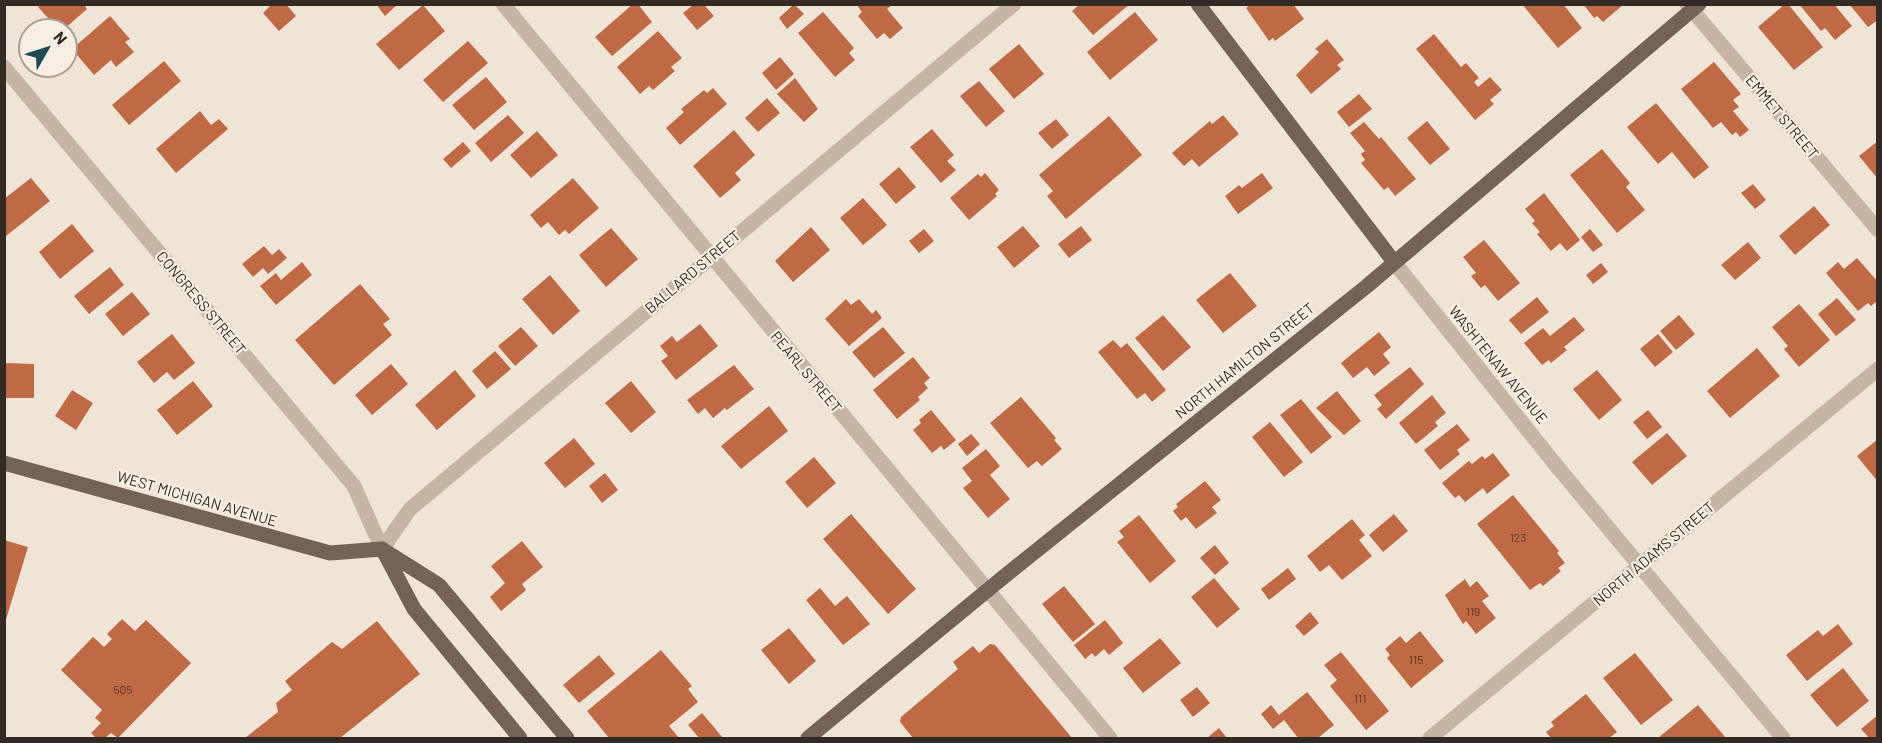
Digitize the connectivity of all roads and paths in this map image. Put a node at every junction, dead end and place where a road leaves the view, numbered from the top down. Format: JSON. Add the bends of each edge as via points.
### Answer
{"nodes":[{"id":1,"x":503,"y":4,"type":"edge"},
{"id":2,"x":1014,"y":4,"type":"edge"},
{"id":3,"x":1198,"y":4,"type":"edge"},
{"id":4,"x":1693,"y":6,"type":"edge"},
{"id":5,"x":4,"y":67,"type":"edge"},
{"id":6,"x":1878,"y":230,"type":"edge"},
{"id":7,"x":710,"y":258,"type":"junction"},
{"id":8,"x":1394,"y":262,"type":"junction"},
{"id":9,"x":1878,"y":369,"type":"edge"},
{"id":10,"x":4,"y":463,"type":"edge"},
{"id":11,"x":382,"y":549,"type":"junction"},
{"id":12,"x":1639,"y":567,"type":"junction"},
{"id":13,"x":987,"y":591,"type":"junction"},
{"id":14,"x":520,"y":738,"type":"edge"},
{"id":15,"x":567,"y":738,"type":"edge"},
{"id":16,"x":808,"y":738,"type":"edge"},
{"id":17,"x":1110,"y":738,"type":"edge"},
{"id":18,"x":1430,"y":738,"type":"edge"},
{"id":19,"x":1783,"y":738,"type":"edge"}],
"edges":[{"from":1,"to":7,"type":"street","name":"PEARL STREET"},
{"from":2,"to":7,"type":"street","name":"BALLARD STREET"},
{"from":3,"to":8,"type":"main road","name":"WASHTENAW AVENUE"},
{"from":4,"to":6,"type":"street","name":"EMMET STREET"},
{"from":4,"to":8,"type":"main road","name":"NORTH HAMILTON STREET"},
{"from":5,"to":11,"type":"street","name":"CONGRESS STREET","via":[[354,486]]},
{"from":7,"to":11,"type":"street","name":"BALLARD STREET","via":[[410,509]]},
{"from":7,"to":13,"type":"street","name":"PEARL STREET"},
{"from":8,"to":12,"type":"street","name":"WASHTENAW AVENUE"},
{"from":8,"to":13,"type":"main road","name":"NORTH HAMILTON STREET"},
{"from":9,"to":12,"type":"street","name":"NORTH ADAMS STREET"},
{"from":10,"to":11,"type":"main road","name":"WEST MICHIGAN AVENUE","via":[[314,550],[330,553]]},
{"from":11,"to":14,"type":"main road","via":[[414,609]]},
{"from":11,"to":15,"type":"main road","via":[[439,585]]},
{"from":12,"to":18,"type":"street","name":"NORTH ADAMS STREET"},
{"from":12,"to":19,"type":"street","name":"WASHTENAW AVENUE"},
{"from":13,"to":16,"type":"main road","name":"NORTH HAMILTON STREET"},
{"from":13,"to":17,"type":"street","name":"PEARL STREET"}]}
